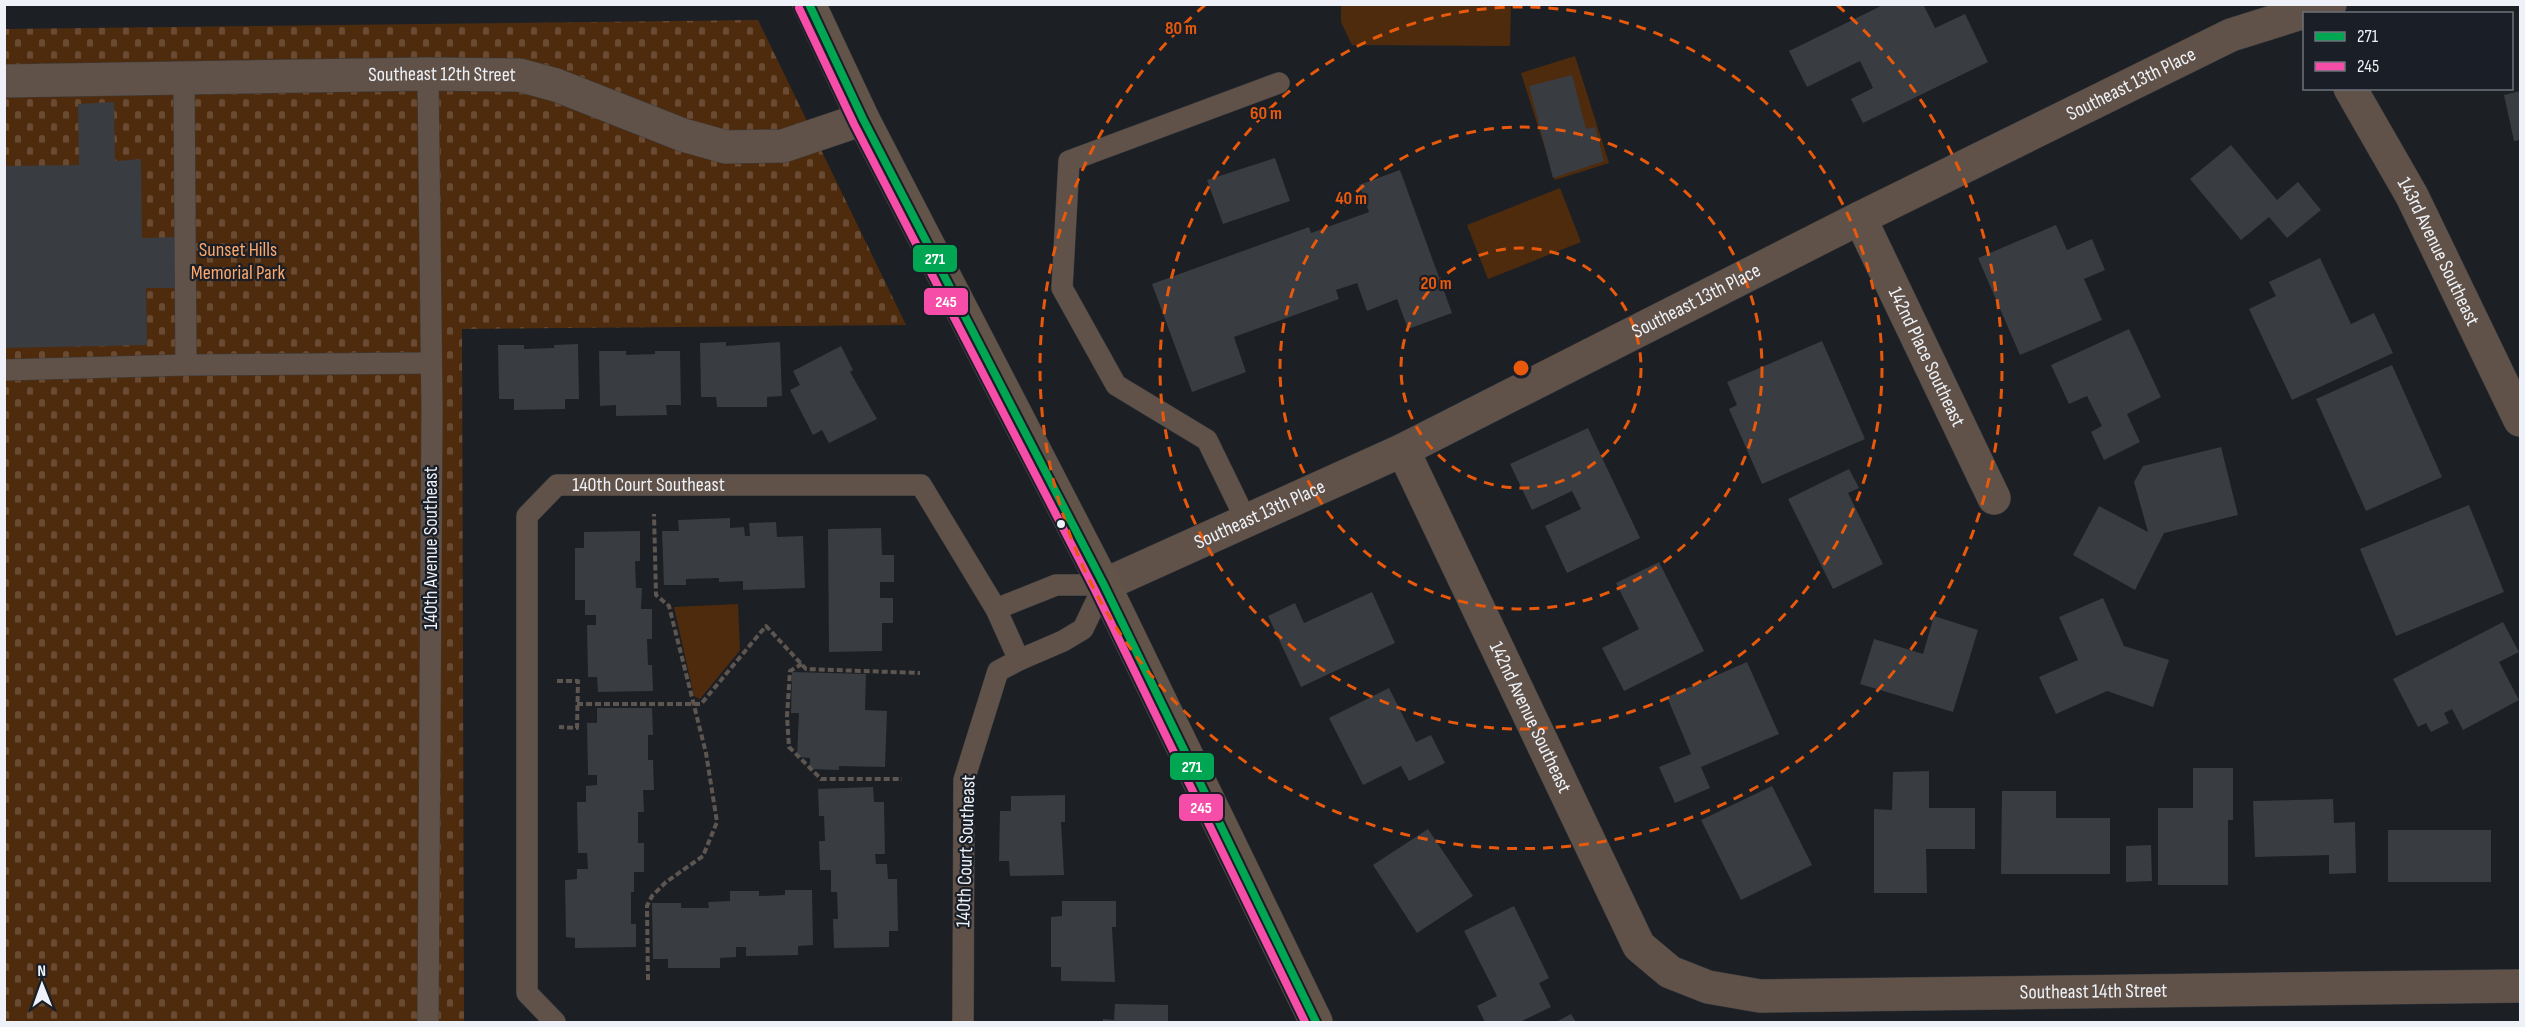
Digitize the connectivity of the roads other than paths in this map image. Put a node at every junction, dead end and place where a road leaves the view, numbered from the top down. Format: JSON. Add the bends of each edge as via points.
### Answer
{"nodes":[{"id":1,"x":809,"y":4,"type":"edge"},
{"id":2,"x":2330,"y":4,"type":"edge"},
{"id":3,"x":2303,"y":12,"type":"edge"},
{"id":4,"x":2304,"y":12,"type":"edge"},
{"id":5,"x":2288,"y":17,"type":"edge"},
{"id":6,"x":428,"y":74,"type":"junction"},
{"id":7,"x":183,"y":77,"type":"junction"},
{"id":8,"x":4,"y":81,"type":"edge"},
{"id":9,"x":1278,"y":83,"type":"dead end"},
{"id":10,"x":2351,"y":90,"type":"edge"},
{"id":11,"x":863,"y":119,"type":"junction"},
{"id":12,"x":1860,"y":218,"type":"junction"},
{"id":13,"x":431,"y":363,"type":"junction"},
{"id":14,"x":186,"y":365,"type":"junction"},
{"id":15,"x":4,"y":370,"type":"edge"},
{"id":16,"x":2520,"y":420,"type":"edge"},
{"id":17,"x":1402,"y":450,"type":"junction"},
{"id":18,"x":1994,"y":498,"type":"dead end"},
{"id":19,"x":1246,"y":520,"type":"junction"},
{"id":20,"x":1104,"y":585,"type":"junction"},
{"id":21,"x":996,"y":609,"type":"junction"},
{"id":22,"x":1019,"y":660,"type":"junction"},
{"id":23,"x":1670,"y":972,"type":"joint"},
{"id":24,"x":2520,"y":986,"type":"edge"},
{"id":25,"x":428,"y":1023,"type":"edge"},
{"id":26,"x":555,"y":1023,"type":"edge"},
{"id":27,"x":963,"y":1023,"type":"edge"},
{"id":28,"x":1316,"y":1023,"type":"edge"}],
"edges":[{"from":1,"to":11,"type":"street"},
{"from":2,"to":4,"type":"street"},
{"from":3,"to":5,"type":"street"},
{"from":5,"to":12,"type":"street","name":"Southeast 13th Place","via":[[2231,35]]},
{"from":6,"to":7,"type":"street","name":"Southeast 12th Street"},
{"from":6,"to":11,"type":"street","name":"Southeast 12th Street","via":[[519,75],[726,147],[783,146]]},
{"from":6,"to":13,"type":"lane","name":"140th Avenue Southeast"},
{"from":7,"to":8,"type":"street","name":"Southeast 12th Street"},
{"from":7,"to":14,"type":"lane"},
{"from":9,"to":19,"type":"lane","via":[[1069,161],[1062,288],[1116,385],[1206,440]]},
{"from":10,"to":16,"type":"street","name":"143rd Avenue Southeast","via":[[2412,196]]},
{"from":11,"to":20,"type":"street"},
{"from":12,"to":17,"type":"street","name":"Southeast 13th Place"},
{"from":12,"to":18,"type":"street","name":"142nd Place Southeast"},
{"from":13,"to":14,"type":"lane"},
{"from":13,"to":25,"type":"lane","name":"140th Avenue Southeast"},
{"from":14,"to":15,"type":"lane"},
{"from":17,"to":19,"type":"street","name":"Southeast 13th Place"},
{"from":17,"to":23,"type":"street","name":"142nd Avenue Southeast","via":[[1639,946]]},
{"from":19,"to":20,"type":"street","name":"Southeast 13th Place"},
{"from":20,"to":21,"type":"lane","via":[[1056,585]]},
{"from":20,"to":22,"type":"lane","name":"140th Court Southeast","via":[[1083,629]]},
{"from":20,"to":28,"type":"street"},
{"from":21,"to":22,"type":"lane","name":"140th Court Southeast"},
{"from":21,"to":26,"type":"lane","name":"140th Court Southeast","via":[[921,485],[557,485],[527,516],[527,993]]},
{"from":22,"to":27,"type":"lane","name":"140th Court Southeast","via":[[998,671],[964,780]]},
{"from":23,"to":24,"type":"street","name":"Southeast 14th Street","via":[[1708,987],[1760,996]]}]}
